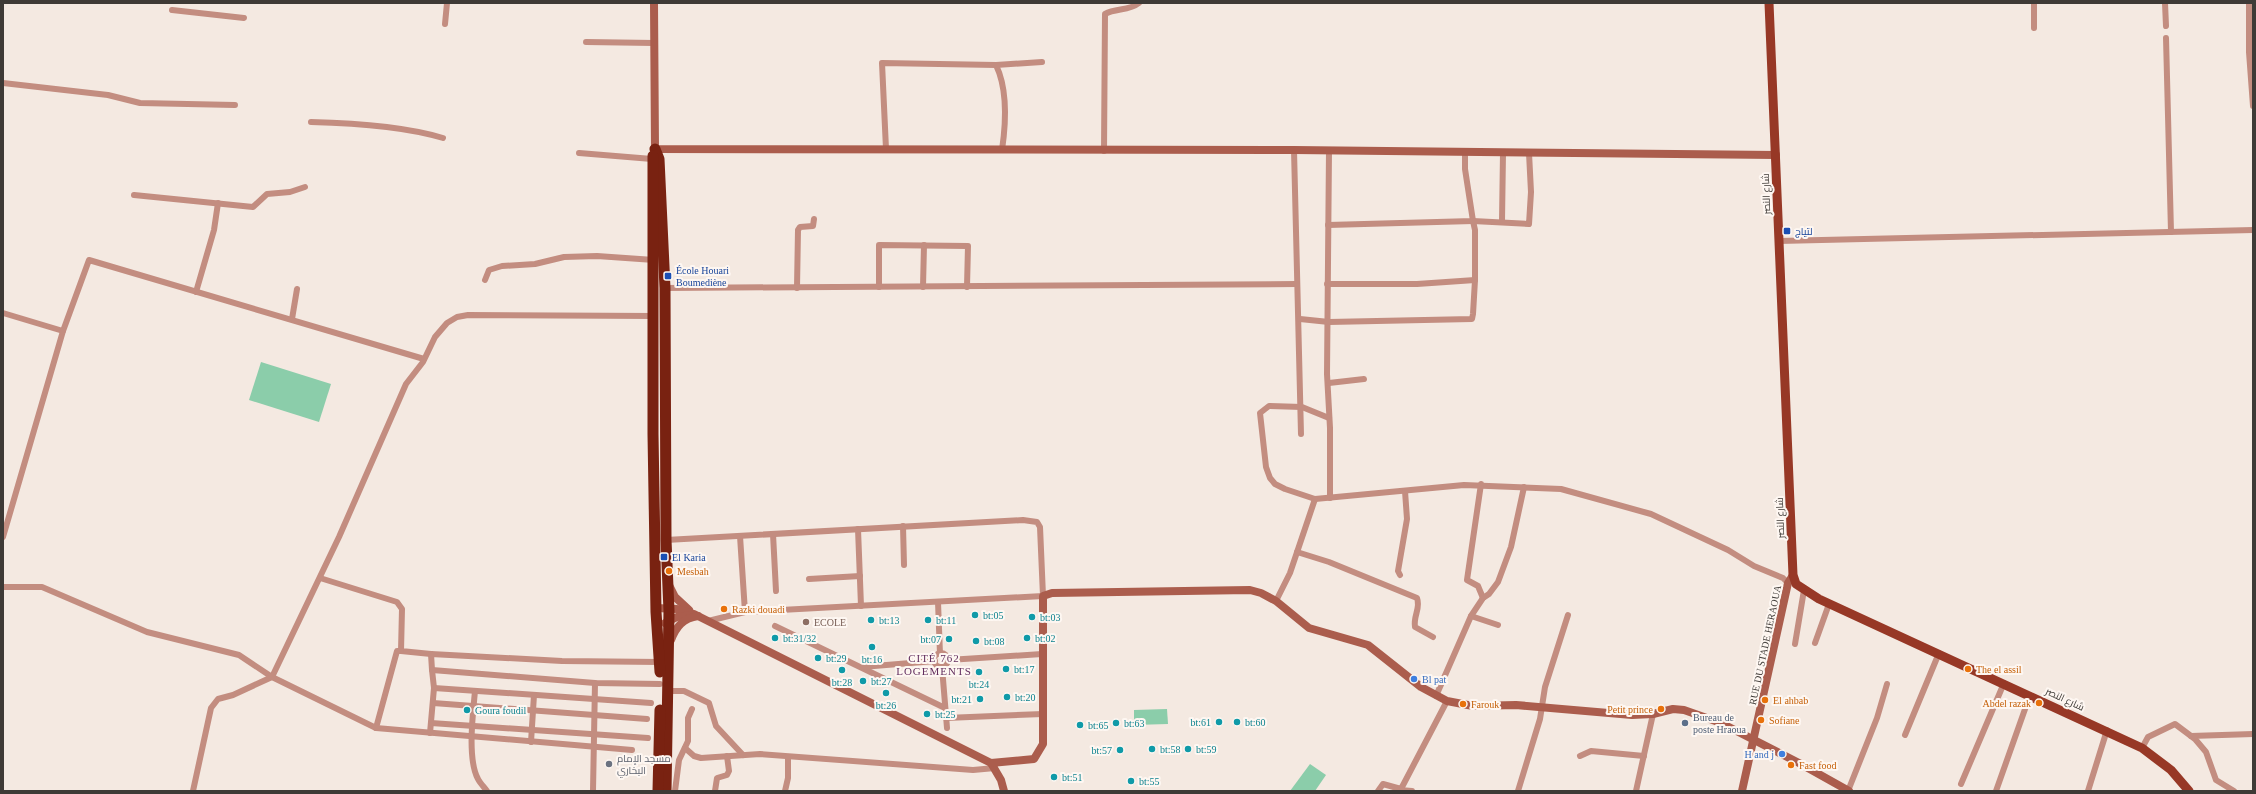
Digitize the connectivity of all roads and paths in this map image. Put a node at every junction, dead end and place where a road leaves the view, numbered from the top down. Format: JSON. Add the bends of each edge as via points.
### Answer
{"nodes":[{"id":1,"x":447,"y":3,"type":"edge"},
{"id":2,"x":654,"y":3,"type":"edge"},
{"id":3,"x":1139,"y":3,"type":"edge"},
{"id":4,"x":1769,"y":3,"type":"edge"},
{"id":5,"x":2034,"y":3,"type":"edge"},
{"id":6,"x":2165,"y":3,"type":"edge"},
{"id":7,"x":2249,"y":3,"type":"edge"},
{"id":8,"x":172,"y":10,"type":"dead end"},
{"id":9,"x":244,"y":18,"type":"dead end"},
{"id":10,"x":446,"y":24,"type":"dead end"},
{"id":11,"x":2166,"y":26,"type":"dead end"},
{"id":12,"x":2034,"y":28,"type":"dead end"},
{"id":13,"x":2166,"y":38,"type":"dead end"},
{"id":14,"x":586,"y":42,"type":"dead end"},
{"id":15,"x":654,"y":43,"type":"junction"},
{"id":16,"x":1042,"y":62,"type":"dead end"},
{"id":17,"x":996,"y":65,"type":"junction"},
{"id":18,"x":3,"y":83,"type":"edge"},
{"id":19,"x":235,"y":105,"type":"dead end"},
{"id":20,"x":2253,"y":106,"type":"edge"},
{"id":21,"x":312,"y":122,"type":"dead end"},
{"id":22,"x":444,"y":138,"type":"dead end"},
{"id":23,"x":886,"y":149,"type":"junction"},
{"id":24,"x":1002,"y":150,"type":"junction"},
{"id":25,"x":1294,"y":150,"type":"junction"},
{"id":26,"x":1104,"y":151,"type":"junction"},
{"id":27,"x":1329,"y":151,"type":"junction"},
{"id":28,"x":1465,"y":152,"type":"junction"},
{"id":29,"x":579,"y":153,"type":"dead end"},
{"id":30,"x":1504,"y":153,"type":"junction"},
{"id":31,"x":654,"y":154,"type":"junction"},
{"id":32,"x":1529,"y":154,"type":"junction"},
{"id":33,"x":1776,"y":155,"type":"junction"},
{"id":34,"x":305,"y":187,"type":"dead end"},
{"id":35,"x":134,"y":195,"type":"dead end"},
{"id":36,"x":218,"y":203,"type":"junction"},
{"id":37,"x":814,"y":219,"type":"dead end"},
{"id":38,"x":1474,"y":221,"type":"junction"},
{"id":39,"x":1502,"y":221,"type":"junction"},
{"id":40,"x":1328,"y":225,"type":"junction"},
{"id":41,"x":2253,"y":230,"type":"edge"},
{"id":42,"x":2170,"y":232,"type":"junction"},
{"id":43,"x":1779,"y":241,"type":"junction"},
{"id":44,"x":924,"y":245,"type":"junction"},
{"id":45,"x":654,"y":260,"type":"junction"},
{"id":46,"x":485,"y":280,"type":"dead end"},
{"id":47,"x":1475,"y":280,"type":"junction"},
{"id":48,"x":1298,"y":284,"type":"junction"},
{"id":49,"x":1327,"y":284,"type":"junction"},
{"id":50,"x":923,"y":287,"type":"junction"},
{"id":51,"x":967,"y":287,"type":"junction"},
{"id":52,"x":665,"y":288,"type":"junction"},
{"id":53,"x":797,"y":288,"type":"junction"},
{"id":54,"x":879,"y":288,"type":"junction"},
{"id":55,"x":296,"y":289,"type":"dead end"},
{"id":56,"x":196,"y":292,"type":"junction"},
{"id":57,"x":3,"y":313,"type":"edge"},
{"id":58,"x":654,"y":316,"type":"junction"},
{"id":59,"x":292,"y":319,"type":"junction"},
{"id":60,"x":1300,"y":319,"type":"junction"},
{"id":61,"x":1329,"y":322,"type":"junction"},
{"id":62,"x":63,"y":331,"type":"junction"},
{"id":63,"x":424,"y":359,"type":"junction"},
{"id":64,"x":1364,"y":380,"type":"dead end"},
{"id":65,"x":1328,"y":383,"type":"junction"},
{"id":66,"x":1302,"y":407,"type":"junction"},
{"id":67,"x":1329,"y":418,"type":"junction"},
{"id":68,"x":1301,"y":434,"type":"dead end"},
{"id":69,"x":1481,"y":484,"type":"junction"},
{"id":70,"x":1524,"y":486,"type":"junction"},
{"id":71,"x":1405,"y":491,"type":"junction"},
{"id":72,"x":1330,"y":498,"type":"junction"},
{"id":73,"x":1316,"y":499,"type":"junction"},
{"id":74,"x":903,"y":526,"type":"junction"},
{"id":75,"x":858,"y":529,"type":"junction"},
{"id":76,"x":773,"y":534,"type":"junction"},
{"id":77,"x":740,"y":536,"type":"junction"},
{"id":78,"x":3,"y":538,"type":"edge"},
{"id":79,"x":666,"y":540,"type":"junction"},
{"id":80,"x":1297,"y":552,"type":"junction"},
{"id":81,"x":904,"y":565,"type":"dead end"},
{"id":82,"x":1793,"y":574,"type":"junction"},
{"id":83,"x":1400,"y":575,"type":"dead end"},
{"id":84,"x":860,"y":576,"type":"junction"},
{"id":85,"x":320,"y":578,"type":"junction"},
{"id":86,"x":809,"y":579,"type":"dead end"},
{"id":87,"x":667,"y":582,"type":"junction"},
{"id":88,"x":1788,"y":584,"type":"junction"},
{"id":89,"x":3,"y":586,"type":"edge"},
{"id":90,"x":1804,"y":590,"type":"junction"},
{"id":91,"x":776,"y":591,"type":"dead end"},
{"id":92,"x":1043,"y":596,"type":"junction"},
{"id":93,"x":1483,"y":598,"type":"junction"},
{"id":94,"x":1276,"y":601,"type":"junction"},
{"id":95,"x":938,"y":602,"type":"junction"},
{"id":96,"x":1829,"y":604,"type":"junction"},
{"id":97,"x":861,"y":606,"type":"junction"},
{"id":98,"x":656,"y":608,"type":"junction"},
{"id":99,"x":669,"y":608,"type":"junction"},
{"id":100,"x":745,"y":612,"type":"junction"},
{"id":101,"x":1568,"y":615,"type":"dead end"},
{"id":102,"x":698,"y":616,"type":"junction"},
{"id":103,"x":1471,"y":616,"type":"junction"},
{"id":104,"x":669,"y":621,"type":"junction"},
{"id":105,"x":708,"y":621,"type":"junction"},
{"id":106,"x":657,"y":624,"type":"junction"},
{"id":107,"x":1498,"y":625,"type":"dead end"},
{"id":108,"x":775,"y":626,"type":"dead end"},
{"id":109,"x":1433,"y":637,"type":"dead end"},
{"id":110,"x":1815,"y":643,"type":"dead end"},
{"id":111,"x":1795,"y":644,"type":"dead end"},
{"id":112,"x":667,"y":649,"type":"junction"},
{"id":113,"x":401,"y":651,"type":"junction"},
{"id":114,"x":1939,"y":653,"type":"junction"},
{"id":115,"x":431,"y":654,"type":"junction"},
{"id":116,"x":940,"y":654,"type":"junction"},
{"id":117,"x":1042,"y":654,"type":"junction"},
{"id":118,"x":948,"y":660,"type":"junction"},
{"id":119,"x":935,"y":661,"type":"junction"},
{"id":120,"x":660,"y":662,"type":"junction"},
{"id":121,"x":861,"y":667,"type":"junction"},
{"id":122,"x":942,"y":667,"type":"junction"},
{"id":123,"x":432,"y":670,"type":"junction"},
{"id":124,"x":272,"y":677,"type":"junction"},
{"id":125,"x":595,"y":682,"type":"junction"},
{"id":126,"x":2004,"y":683,"type":"junction"},
{"id":127,"x":1887,"y":684,"type":"dead end"},
{"id":128,"x":434,"y":688,"type":"junction"},
{"id":129,"x":664,"y":688,"type":"junction"},
{"id":130,"x":475,"y":691,"type":"junction"},
{"id":131,"x":534,"y":695,"type":"junction"},
{"id":132,"x":2030,"y":695,"type":"junction"},
{"id":133,"x":1436,"y":696,"type":"junction"},
{"id":134,"x":595,"y":700,"type":"junction"},
{"id":135,"x":1447,"y":701,"type":"junction"},
{"id":136,"x":433,"y":703,"type":"junction"},
{"id":137,"x":651,"y":703,"type":"dead end"},
{"id":138,"x":474,"y":706,"type":"junction"},
{"id":139,"x":1541,"y":707,"type":"junction"},
{"id":140,"x":945,"y":708,"type":"junction"},
{"id":141,"x":692,"y":709,"type":"dead end"},
{"id":142,"x":534,"y":710,"type":"junction"},
{"id":143,"x":595,"y":714,"type":"junction"},
{"id":144,"x":1043,"y":714,"type":"junction"},
{"id":145,"x":1653,"y":714,"type":"junction"},
{"id":146,"x":946,"y":718,"type":"junction"},
{"id":147,"x":647,"y":719,"type":"dead end"},
{"id":148,"x":431,"y":723,"type":"junction"},
{"id":149,"x":472,"y":726,"type":"junction"},
{"id":150,"x":376,"y":728,"type":"junction"},
{"id":151,"x":947,"y":728,"type":"dead end"},
{"id":152,"x":532,"y":730,"type":"junction"},
{"id":153,"x":2107,"y":730,"type":"junction"},
{"id":154,"x":430,"y":733,"type":"junction"},
{"id":155,"x":2253,"y":734,"type":"edge"},
{"id":156,"x":594,"y":735,"type":"junction"},
{"id":157,"x":1905,"y":735,"type":"dead end"},
{"id":158,"x":2191,"y":736,"type":"junction"},
{"id":159,"x":472,"y":737,"type":"junction"},
{"id":160,"x":648,"y":738,"type":"dead end"},
{"id":161,"x":1755,"y":741,"type":"junction"},
{"id":162,"x":531,"y":742,"type":"junction"},
{"id":163,"x":594,"y":747,"type":"junction"},
{"id":164,"x":685,"y":748,"type":"junction"},
{"id":165,"x":2142,"y":748,"type":"junction"},
{"id":166,"x":632,"y":750,"type":"dead end"},
{"id":167,"x":743,"y":755,"type":"junction"},
{"id":168,"x":727,"y":756,"type":"junction"},
{"id":169,"x":1580,"y":756,"type":"dead end"},
{"id":170,"x":1644,"y":756,"type":"junction"},
{"id":171,"x":788,"y":757,"type":"junction"},
{"id":172,"x":993,"y":765,"type":"junction"},
{"id":173,"x":1961,"y":784,"type":"dead end"},
{"id":174,"x":1400,"y":790,"type":"edge"},
{"id":175,"x":193,"y":791,"type":"edge"},
{"id":176,"x":487,"y":791,"type":"edge"},
{"id":177,"x":593,"y":791,"type":"edge"},
{"id":178,"x":658,"y":791,"type":"edge"},
{"id":179,"x":666,"y":791,"type":"edge"},
{"id":180,"x":675,"y":791,"type":"edge"},
{"id":181,"x":715,"y":791,"type":"edge"},
{"id":182,"x":785,"y":791,"type":"edge"},
{"id":183,"x":1004,"y":791,"type":"edge"},
{"id":184,"x":1378,"y":791,"type":"edge"},
{"id":185,"x":1412,"y":791,"type":"edge"},
{"id":186,"x":1518,"y":791,"type":"edge"},
{"id":187,"x":1636,"y":791,"type":"edge"},
{"id":188,"x":1742,"y":791,"type":"edge"},
{"id":189,"x":1849,"y":791,"type":"edge"},
{"id":190,"x":1996,"y":791,"type":"edge"},
{"id":191,"x":2088,"y":791,"type":"edge"},
{"id":192,"x":2189,"y":791,"type":"edge"},
{"id":193,"x":2234,"y":791,"type":"edge"}],
"edges":[{"from":1,"to":10,"type":"street"},
{"from":2,"to":15,"type":"street"},
{"from":3,"to":26,"type":"street","via":[[1133,8],[1105,14]]},
{"from":4,"to":33,"type":"main road","name":"شارع النصر"},
{"from":5,"to":12,"type":"street"},
{"from":6,"to":11,"type":"street"},
{"from":7,"to":20,"type":"street"},
{"from":8,"to":9,"type":"street"},
{"from":13,"to":42,"type":"street"},
{"from":14,"to":15,"type":"street"},
{"from":15,"to":31,"type":"street"},
{"from":16,"to":17,"type":"street"},
{"from":17,"to":23,"type":"street","via":[[882,63]]},
{"from":17,"to":24,"type":"street","via":[[1004,102]]},
{"from":18,"to":19,"type":"street","via":[[108,95],[140,102]]},
{"from":21,"to":22,"type":"street","via":[[429,134]]},
{"from":23,"to":24,"type":"street"},
{"from":23,"to":31,"type":"street"},
{"from":24,"to":26,"type":"street"},
{"from":25,"to":26,"type":"street"},
{"from":25,"to":27,"type":"street"},
{"from":25,"to":48,"type":"street"},
{"from":27,"to":28,"type":"street"},
{"from":27,"to":40,"type":"street"},
{"from":28,"to":30,"type":"street"},
{"from":28,"to":38,"type":"street","via":[[1465,169]]},
{"from":29,"to":31,"type":"street"},
{"from":30,"to":32,"type":"street"},
{"from":30,"to":39,"type":"street"},
{"from":31,"to":45,"type":"highway"},
{"from":31,"to":52,"type":"highway","via":[[659,159]]},
{"from":32,"to":33,"type":"street"},
{"from":32,"to":39,"type":"street","via":[[1529,224]]},
{"from":33,"to":43,"type":"main road","name":"شارع النصر"},
{"from":34,"to":36,"type":"street","via":[[266,195],[253,207]]},
{"from":35,"to":36,"type":"street"},
{"from":36,"to":56,"type":"street","via":[[214,230]]},
{"from":37,"to":53,"type":"street","via":[[813,226],[800,227],[798,230]]},
{"from":38,"to":39,"type":"street"},
{"from":38,"to":40,"type":"street"},
{"from":38,"to":47,"type":"street"},
{"from":40,"to":49,"type":"street"},
{"from":41,"to":42,"type":"street"},
{"from":42,"to":43,"type":"street"},
{"from":43,"to":82,"type":"main road","name":"شارع النصر"},
{"from":44,"to":50,"type":"street"},
{"from":44,"to":51,"type":"street","via":[[968,246]]},
{"from":44,"to":54,"type":"street","via":[[879,245]]},
{"from":45,"to":46,"type":"street","via":[[597,256],[564,257],[535,264],[502,266],[489,270]]},
{"from":45,"to":58,"type":"highway"},
{"from":47,"to":49,"type":"street","via":[[1417,284]]},
{"from":47,"to":61,"type":"street","via":[[1472,319]]},
{"from":48,"to":51,"type":"street"},
{"from":48,"to":60,"type":"street"},
{"from":49,"to":61,"type":"street"},
{"from":50,"to":51,"type":"street"},
{"from":50,"to":54,"type":"street"},
{"from":52,"to":53,"type":"street"},
{"from":52,"to":79,"type":"highway"},
{"from":53,"to":54,"type":"street"},
{"from":55,"to":59,"type":"street"},
{"from":56,"to":59,"type":"street"},
{"from":56,"to":62,"type":"street","via":[[89,260]]},
{"from":57,"to":62,"type":"street"},
{"from":58,"to":63,"type":"street","via":[[457,317],[447,323],[435,337]]},
{"from":58,"to":98,"type":"highway"},
{"from":59,"to":63,"type":"street"},
{"from":60,"to":61,"type":"street"},
{"from":60,"to":66,"type":"street"},
{"from":61,"to":65,"type":"street"},
{"from":62,"to":78,"type":"street"},
{"from":63,"to":85,"type":"street","via":[[406,384]]},
{"from":64,"to":65,"type":"street"},
{"from":65,"to":67,"type":"street"},
{"from":66,"to":67,"type":"street"},
{"from":66,"to":68,"type":"street"},
{"from":66,"to":73,"type":"street","via":[[1269,406],[1260,413],[1266,467],[1275,484]]},
{"from":67,"to":72,"type":"street"},
{"from":69,"to":70,"type":"street"},
{"from":69,"to":71,"type":"street"},
{"from":69,"to":93,"type":"street","via":[[1467,580],[1478,586]]},
{"from":70,"to":88,"type":"street","via":[[1561,489],[1651,514],[1783,578]]},
{"from":70,"to":93,"type":"street","via":[[1511,547],[1498,582]]},
{"from":71,"to":72,"type":"street"},
{"from":71,"to":83,"type":"street","via":[[1407,519],[1398,571]]},
{"from":72,"to":73,"type":"street"},
{"from":73,"to":80,"type":"street"},
{"from":74,"to":75,"type":"street"},
{"from":74,"to":81,"type":"street"},
{"from":74,"to":92,"type":"street","via":[[1023,520],[1037,522],[1042,533]]},
{"from":75,"to":76,"type":"street"},
{"from":75,"to":84,"type":"street"},
{"from":76,"to":77,"type":"street"},
{"from":76,"to":91,"type":"street"},
{"from":77,"to":79,"type":"street"},
{"from":77,"to":100,"type":"street"},
{"from":79,"to":87,"type":"highway"},
{"from":80,"to":94,"type":"street"},
{"from":80,"to":109,"type":"street","via":[[1329,562],[1417,598],[1419,603],[1414,620],[1415,627]]},
{"from":82,"to":88,"type":"street","name":"RUE DU STADE HERAOUA"},
{"from":82,"to":90,"type":"main road","name":"شارع النصر","via":[[1796,584]]},
{"from":84,"to":86,"type":"street"},
{"from":84,"to":97,"type":"street"},
{"from":85,"to":113,"type":"street","via":[[397,602],[402,608]]},
{"from":85,"to":124,"type":"street"},
{"from":87,"to":99,"type":"highway"},
{"from":87,"to":102,"type":"street","via":[[681,603]]},
{"from":88,"to":161,"type":"street","name":"RUE DU STADE HERAOUA"},
{"from":89,"to":124,"type":"street","via":[[42,587],[147,632],[239,655]]},
{"from":90,"to":96,"type":"main road","name":"شارع النصر"},
{"from":90,"to":111,"type":"street"},
{"from":92,"to":94,"type":"street","via":[[1052,593],[1250,590]]},
{"from":92,"to":95,"type":"street"},
{"from":92,"to":117,"type":"street"},
{"from":93,"to":103,"type":"street"},
{"from":94,"to":133,"type":"street","via":[[1310,628],[1368,645]]},
{"from":95,"to":97,"type":"street"},
{"from":95,"to":116,"type":"street"},
{"from":96,"to":110,"type":"street"},
{"from":96,"to":114,"type":"main road","name":"شارع النصر"},
{"from":97,"to":100,"type":"street"},
{"from":98,"to":99,"type":"street"},
{"from":98,"to":106,"type":"highway"},
{"from":99,"to":102,"type":"street"},
{"from":99,"to":104,"type":"highway"},
{"from":100,"to":105,"type":"street"},
{"from":101,"to":139,"type":"street"},
{"from":102,"to":104,"type":"street","via":[[680,616]]},
{"from":102,"to":105,"type":"street"},
{"from":102,"to":112,"type":"street","via":[[679,625]]},
{"from":103,"to":107,"type":"street"},
{"from":103,"to":133,"type":"street"},
{"from":104,"to":106,"type":"street"},
{"from":104,"to":112,"type":"highway"},
{"from":105,"to":172,"type":"street"},
{"from":106,"to":120,"type":"highway"},
{"from":108,"to":121,"type":"street"},
{"from":112,"to":129,"type":"highway"},
{"from":113,"to":115,"type":"street"},
{"from":113,"to":150,"type":"street","via":[[397,651]]},
{"from":114,"to":126,"type":"main road","name":"شارع النصر"},
{"from":114,"to":157,"type":"street"},
{"from":115,"to":120,"type":"street","via":[[562,661]]},
{"from":115,"to":123,"type":"street"},
{"from":116,"to":118,"type":"street","via":[[944,654]]},
{"from":116,"to":119,"type":"street"},
{"from":117,"to":118,"type":"street"},
{"from":117,"to":144,"type":"street"},
{"from":118,"to":122,"type":"street"},
{"from":119,"to":121,"type":"street"},
{"from":119,"to":122,"type":"street"},
{"from":120,"to":129,"type":"highway"},
{"from":121,"to":140,"type":"street"},
{"from":122,"to":140,"type":"street"},
{"from":123,"to":125,"type":"street"},
{"from":123,"to":128,"type":"street"},
{"from":124,"to":150,"type":"street"},
{"from":124,"to":175,"type":"street","via":[[218,699],[210,708]]},
{"from":125,"to":129,"type":"street"},
{"from":125,"to":134,"type":"street"},
{"from":126,"to":132,"type":"main road","name":"شارع النصر"},
{"from":126,"to":173,"type":"street"},
{"from":127,"to":189,"type":"street"},
{"from":128,"to":130,"type":"street"},
{"from":128,"to":136,"type":"street"},
{"from":129,"to":167,"type":"street","via":[[684,691],[709,704],[716,726]]},
{"from":129,"to":178,"type":"highway"},
{"from":129,"to":179,"type":"highway"},
{"from":130,"to":131,"type":"street"},
{"from":130,"to":138,"type":"street"},
{"from":131,"to":134,"type":"street"},
{"from":131,"to":142,"type":"street"},
{"from":132,"to":153,"type":"main road","name":"شارع النصر"},
{"from":132,"to":190,"type":"street"},
{"from":133,"to":135,"type":"street"},
{"from":134,"to":137,"type":"street"},
{"from":134,"to":143,"type":"street"},
{"from":135,"to":139,"type":"street","via":[[1473,706]]},
{"from":135,"to":174,"type":"street"},
{"from":136,"to":138,"type":"street"},
{"from":136,"to":148,"type":"street"},
{"from":138,"to":142,"type":"street"},
{"from":138,"to":149,"type":"street"},
{"from":139,"to":145,"type":"street"},
{"from":139,"to":186,"type":"street","via":[[1540,719]]},
{"from":140,"to":146,"type":"street"},
{"from":141,"to":164,"type":"street","via":[[688,716],[688,742]]},
{"from":142,"to":143,"type":"street"},
{"from":142,"to":152,"type":"street"},
{"from":143,"to":147,"type":"street"},
{"from":143,"to":156,"type":"street"},
{"from":144,"to":146,"type":"street"},
{"from":144,"to":172,"type":"street","via":[[1043,744],[1034,759]]},
{"from":145,"to":161,"type":"street","via":[[1673,709],[1684,710],[1721,723]]},
{"from":145,"to":170,"type":"street"},
{"from":146,"to":151,"type":"street"},
{"from":148,"to":149,"type":"street"},
{"from":148,"to":154,"type":"street"},
{"from":149,"to":152,"type":"street"},
{"from":149,"to":159,"type":"street"},
{"from":150,"to":154,"type":"street"},
{"from":152,"to":156,"type":"street"},
{"from":152,"to":162,"type":"street"},
{"from":153,"to":165,"type":"main road","name":"شارع النصر"},
{"from":153,"to":191,"type":"street"},
{"from":154,"to":159,"type":"street"},
{"from":155,"to":158,"type":"street"},
{"from":156,"to":160,"type":"street"},
{"from":156,"to":163,"type":"street"},
{"from":158,"to":165,"type":"street","via":[[2175,724],[2148,737]]},
{"from":158,"to":193,"type":"street","via":[[2206,752],[2216,780]]},
{"from":159,"to":162,"type":"street"},
{"from":159,"to":176,"type":"street","via":[[475,770]]},
{"from":161,"to":188,"type":"street","name":"RUE DU STADE HERAOUA"},
{"from":161,"to":189,"type":"street"},
{"from":162,"to":163,"type":"street"},
{"from":163,"to":166,"type":"street"},
{"from":163,"to":177,"type":"street"},
{"from":164,"to":168,"type":"street","via":[[694,756],[701,758]]},
{"from":164,"to":180,"type":"street","via":[[679,760]]},
{"from":165,"to":192,"type":"main road","name":"شارع النصر","via":[[2171,770]]},
{"from":167,"to":168,"type":"street"},
{"from":167,"to":171,"type":"street"},
{"from":168,"to":181,"type":"street","via":[[729,773],[717,778]]},
{"from":169,"to":170,"type":"street","via":[[1591,751]]},
{"from":170,"to":187,"type":"street"},
{"from":171,"to":172,"type":"street","via":[[973,770]]},
{"from":171,"to":182,"type":"street","via":[[788,782]]},
{"from":172,"to":183,"type":"street"},
{"from":174,"to":184,"type":"street","via":[[1383,784]]},
{"from":174,"to":185,"type":"street"}]}
